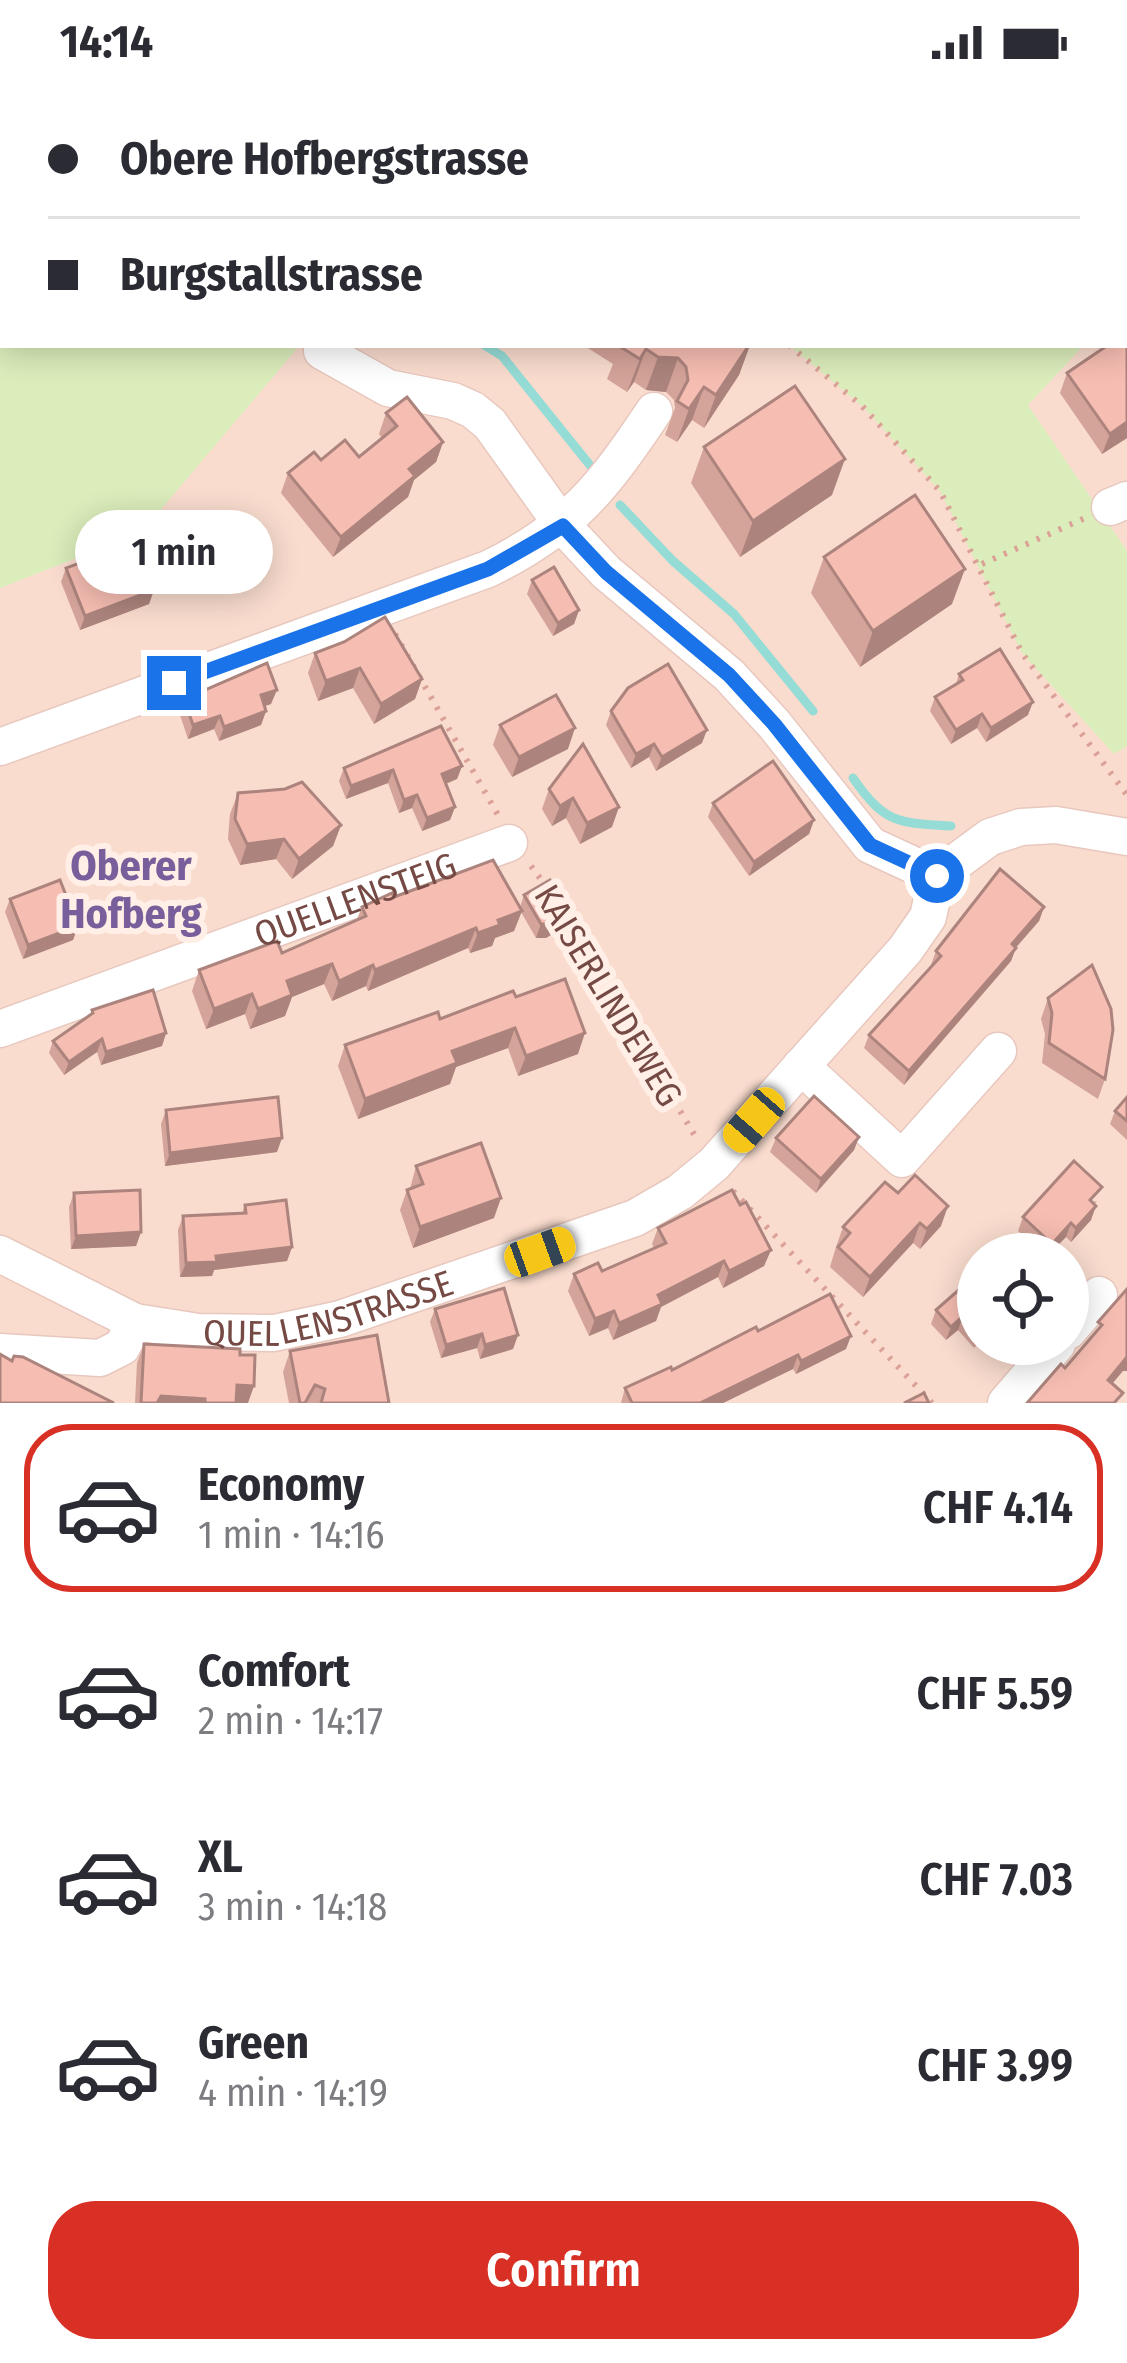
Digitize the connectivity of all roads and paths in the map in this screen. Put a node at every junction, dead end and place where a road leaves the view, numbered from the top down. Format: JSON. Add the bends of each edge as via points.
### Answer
{"nodes":[{"id":1,"x":322,"y":348,"type":"edge"},
{"id":2,"x":793,"y":348,"type":"edge"},
{"id":3,"x":654,"y":411,"type":"dead end"},
{"id":4,"x":1119,"y":504,"type":"edge"},
{"id":5,"x":563,"y":526,"type":"junction"},
{"id":6,"x":980,"y":564,"type":"junction"},
{"id":7,"x":384,"y":606,"type":"junction"},
{"id":8,"x":0,"y":747,"type":"edge"},
{"id":9,"x":1127,"y":795,"type":"edge"},
{"id":10,"x":1127,"y":837,"type":"edge"},
{"id":11,"x":509,"y":843,"type":"junction"},
{"id":12,"x":937,"y":876,"type":"junction"},
{"id":13,"x":0,"y":1029,"type":"edge"},
{"id":14,"x":998,"y":1051,"type":"dead end"},
{"id":15,"x":801,"y":1066,"type":"junction"},
{"id":16,"x":706,"y":1151,"type":"junction"},
{"id":17,"x":0,"y":1254,"type":"edge"},
{"id":18,"x":1100,"y":1295,"type":"dead end"},
{"id":19,"x":1089,"y":1307,"type":"edge"},
{"id":20,"x":135,"y":1322,"type":"junction"},
{"id":21,"x":0,"y":1352,"type":"edge"},
{"id":22,"x":1039,"y":1365,"type":"edge"},
{"id":23,"x":932,"y":1403,"type":"edge"},
{"id":24,"x":1006,"y":1403,"type":"edge"}],
"edges":[{"from":1,"to":5,"type":"street","via":[[388,388],[473,410]]},
{"from":2,"to":6,"type":"path","via":[[862,406],[940,491]]},
{"from":3,"to":5,"type":"street","via":[[609,478]]},
{"from":4,"to":6,"type":"path"},
{"from":5,"to":7,"type":"street","via":[[488,569]]},
{"from":5,"to":12,"type":"street","via":[[729,675],[870,845]]},
{"from":6,"to":9,"type":"path","via":[[1022,653]]},
{"from":7,"to":8,"type":"street"},
{"from":7,"to":11,"type":"path","name":"KAISERLINDEWEG"},
{"from":10,"to":12,"type":"street","via":[[1021,827],[977,844]]},
{"from":11,"to":13,"type":"street","name":"QUELLENSTEIG"},
{"from":11,"to":16,"type":"path","name":"KAISERLINDEWEG","via":[[541,877]]},
{"from":12,"to":15,"type":"street","name":"QUELLENSTRASSE","via":[[928,917],[905,950]]},
{"from":14,"to":15,"type":"street","via":[[902,1159]]},
{"from":15,"to":16,"type":"street","name":"QUELLENSTRASSE"},
{"from":16,"to":20,"type":"street","name":"QUELLENSTRASSE","via":[[680,1192],[635,1218],[340,1319],[274,1334]]},
{"from":16,"to":23,"type":"path","name":"KAISERLINDEWEG","via":[[722,1180]]},
{"from":17,"to":20,"type":"street","name":"QUELLENSTRASSE"},
{"from":18,"to":19,"type":"street"},
{"from":20,"to":21,"type":"street","via":[[122,1347],[100,1358]]},
{"from":22,"to":24,"type":"street"}]}
